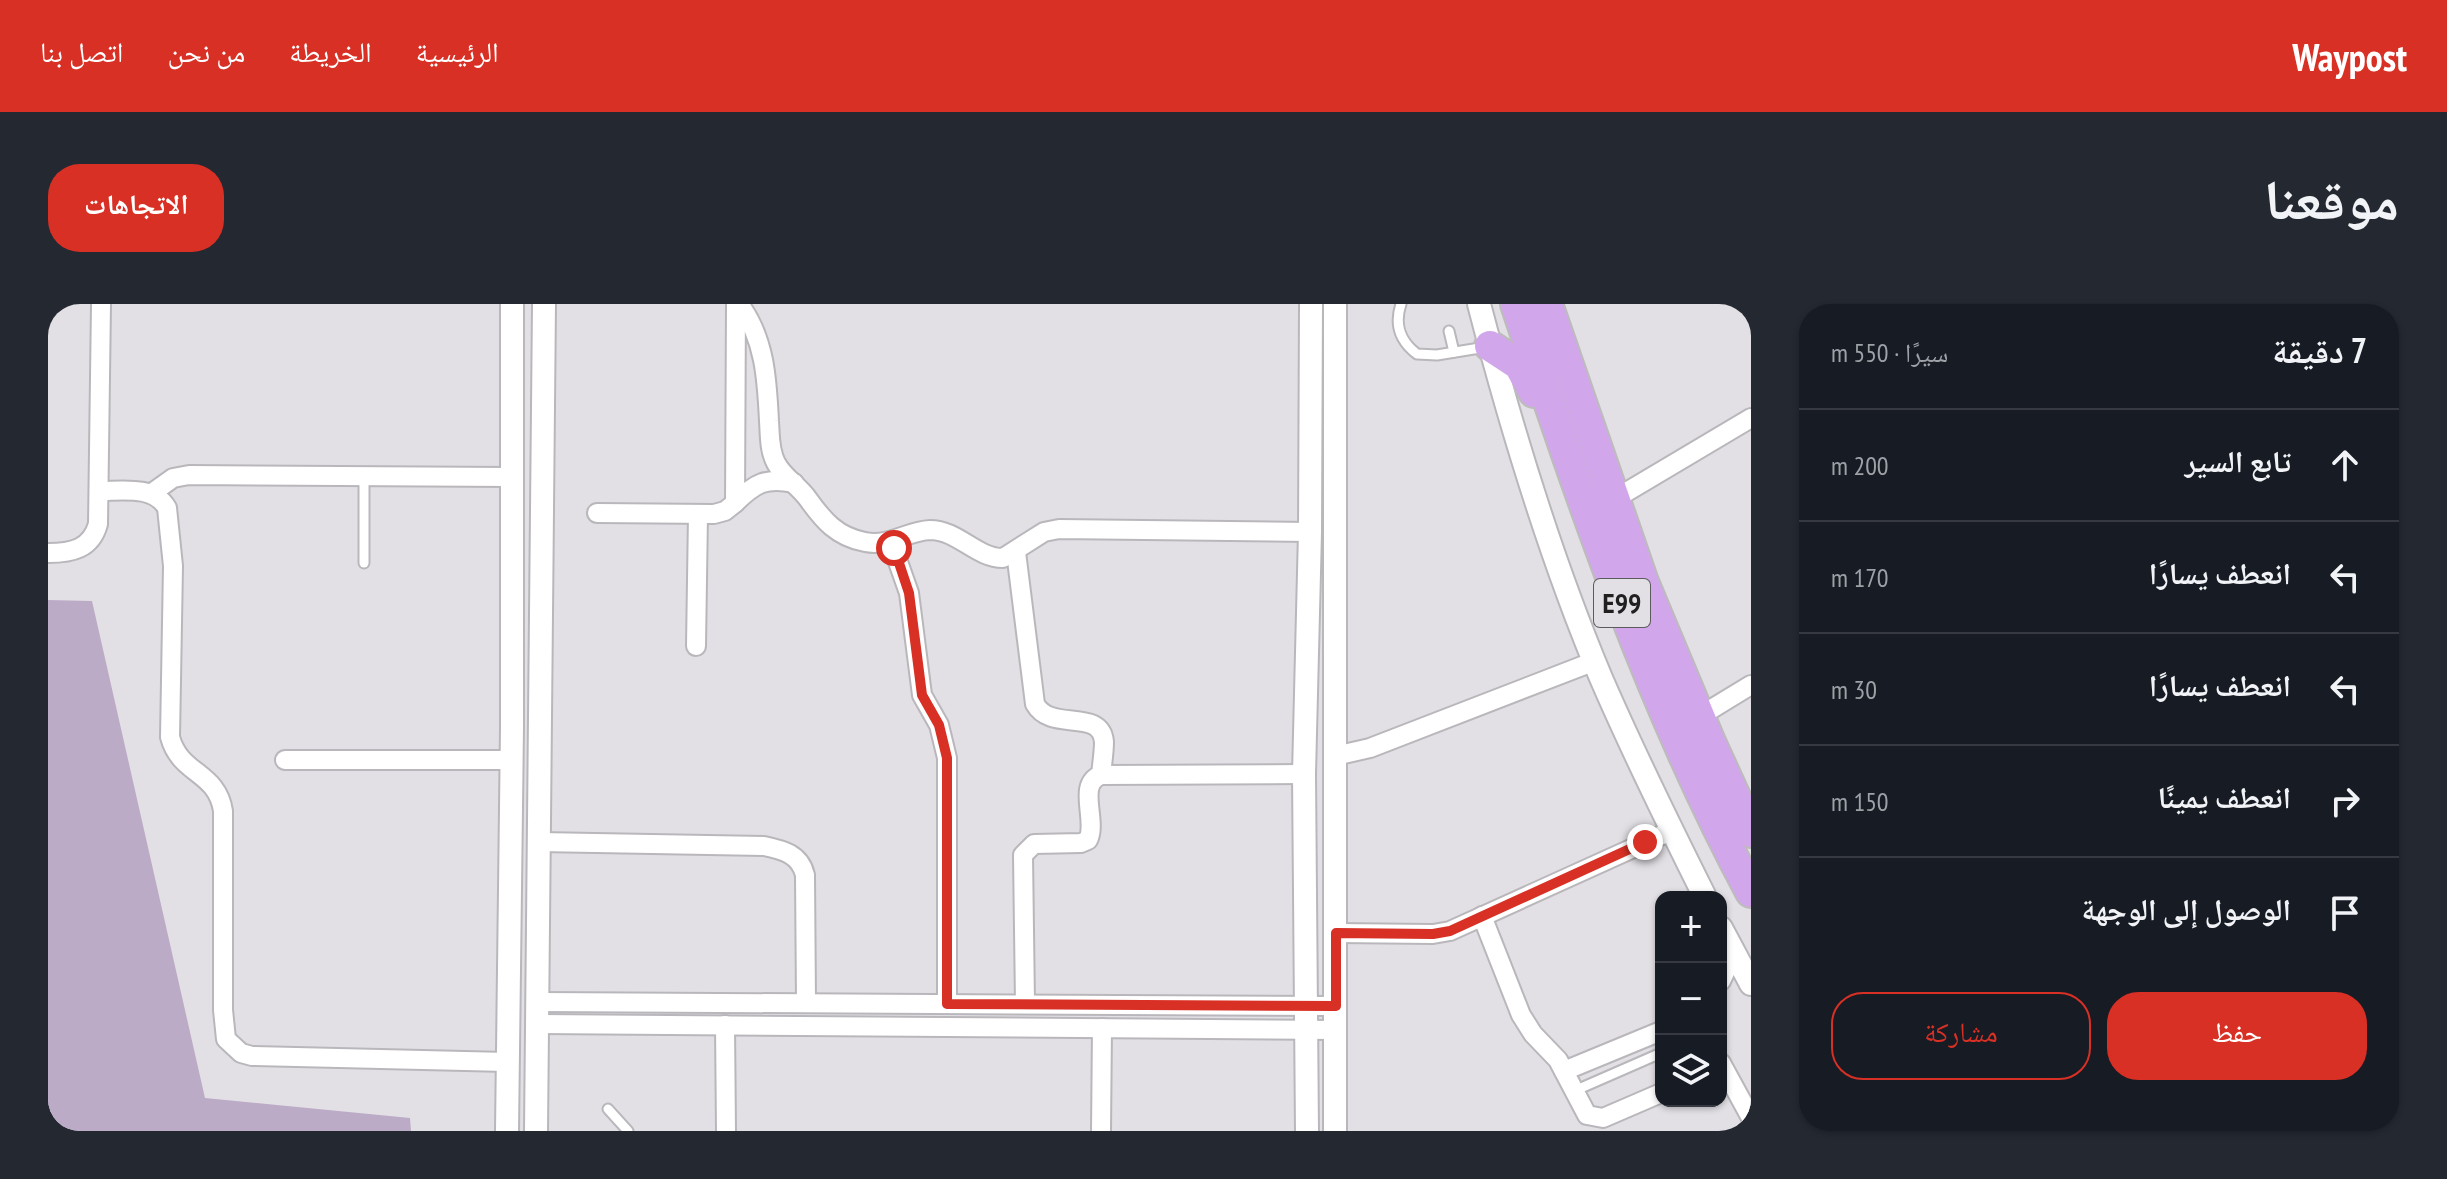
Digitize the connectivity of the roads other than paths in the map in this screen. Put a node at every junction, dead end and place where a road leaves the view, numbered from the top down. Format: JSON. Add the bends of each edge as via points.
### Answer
{"nodes":[{"id":1,"x":101,"y":304,"type":"edge"},
{"id":2,"x":512,"y":304,"type":"edge"},
{"id":3,"x":544,"y":304,"type":"edge"},
{"id":4,"x":738,"y":304,"type":"edge"},
{"id":5,"x":1311,"y":304,"type":"edge"},
{"id":6,"x":1335,"y":304,"type":"edge"},
{"id":7,"x":1401,"y":304,"type":"edge"},
{"id":8,"x":1479,"y":304,"type":"edge"},
{"id":9,"x":1516,"y":304,"type":"edge"},
{"id":10,"x":1547,"y":304,"type":"edge"},
{"id":11,"x":1449,"y":331,"type":"dead end"},
{"id":12,"x":512,"y":332,"type":"junction"},
{"id":13,"x":1490,"y":346,"type":"junction"},
{"id":14,"x":543,"y":348,"type":"junction"},
{"id":15,"x":1454,"y":352,"type":"junction"},
{"id":16,"x":1751,"y":418,"type":"edge"},
{"id":17,"x":364,"y":476,"type":"junction"},
{"id":18,"x":511,"y":477,"type":"junction"},
{"id":19,"x":1575,"y":482,"type":"junction"},
{"id":20,"x":794,"y":483,"type":"junction"},
{"id":21,"x":99,"y":491,"type":"junction"},
{"id":22,"x":152,"y":493,"type":"junction"},
{"id":23,"x":1613,"y":500,"type":"junction"},
{"id":24,"x":511,"y":502,"type":"junction"},
{"id":25,"x":735,"y":503,"type":"junction"},
{"id":26,"x":541,"y":510,"type":"junction"},
{"id":27,"x":597,"y":513,"type":"dead end"},
{"id":28,"x":698,"y":514,"type":"junction"},
{"id":29,"x":1310,"y":532,"type":"junction"},
{"id":30,"x":891,"y":542,"type":"junction"},
{"id":31,"x":1016,"y":552,"type":"junction"},
{"id":32,"x":48,"y":553,"type":"edge"},
{"id":33,"x":364,"y":563,"type":"dead end"},
{"id":34,"x":696,"y":646,"type":"dead end"},
{"id":35,"x":1595,"y":661,"type":"junction"},
{"id":36,"x":1751,"y":685,"type":"edge"},
{"id":37,"x":1700,"y":716,"type":"junction"},
{"id":38,"x":1335,"y":756,"type":"junction"},
{"id":39,"x":285,"y":760,"type":"dead end"},
{"id":40,"x":512,"y":760,"type":"junction"},
{"id":41,"x":1304,"y":774,"type":"junction"},
{"id":42,"x":1101,"y":775,"type":"junction"},
{"id":43,"x":1673,"y":830,"type":"junction"},
{"id":44,"x":1751,"y":832,"type":"edge"},
{"id":45,"x":539,"y":842,"type":"junction"},
{"id":46,"x":1702,"y":891,"type":"edge"},
{"id":47,"x":1751,"y":892,"type":"edge"},
{"id":48,"x":1482,"y":916,"type":"junction"},
{"id":49,"x":1336,"y":933,"type":"junction"},
{"id":50,"x":1727,"y":940,"type":"edge"},
{"id":51,"x":1734,"y":953,"type":"junction"},
{"id":52,"x":1727,"y":968,"type":"edge"},
{"id":53,"x":1751,"y":984,"type":"edge"},
{"id":54,"x":649,"y":1003,"type":"junction"},
{"id":55,"x":806,"y":1003,"type":"junction"},
{"id":56,"x":947,"y":1004,"type":"junction"},
{"id":57,"x":1025,"y":1004,"type":"junction"},
{"id":58,"x":1163,"y":1005,"type":"junction"},
{"id":59,"x":1307,"y":1006,"type":"junction"},
{"id":60,"x":1336,"y":1006,"type":"junction"},
{"id":61,"x":538,"y":1013,"type":"junction"},
{"id":62,"x":645,"y":1024,"type":"junction"},
{"id":63,"x":725,"y":1025,"type":"junction"},
{"id":64,"x":1102,"y":1028,"type":"junction"},
{"id":65,"x":1155,"y":1028,"type":"junction"},
{"id":66,"x":1306,"y":1029,"type":"junction"},
{"id":67,"x":1336,"y":1030,"type":"junction"},
{"id":68,"x":1655,"y":1033,"type":"edge"},
{"id":69,"x":1655,"y":1056,"type":"edge"},
{"id":70,"x":507,"y":1062,"type":"junction"},
{"id":71,"x":1564,"y":1071,"type":"junction"},
{"id":72,"x":1727,"y":1074,"type":"edge"},
{"id":73,"x":1574,"y":1091,"type":"junction"},
{"id":74,"x":1655,"y":1095,"type":"edge"},
{"id":75,"x":608,"y":1109,"type":"dead end"},
{"id":76,"x":1751,"y":1118,"type":"edge"},
{"id":77,"x":507,"y":1131,"type":"edge"},
{"id":78,"x":536,"y":1131,"type":"edge"},
{"id":79,"x":628,"y":1131,"type":"edge"},
{"id":80,"x":726,"y":1131,"type":"edge"},
{"id":81,"x":1101,"y":1131,"type":"edge"},
{"id":82,"x":1307,"y":1131,"type":"edge"},
{"id":83,"x":1335,"y":1131,"type":"edge"}],
"edges":[{"from":1,"to":21,"type":"street"},
{"from":2,"to":12,"type":"street"},
{"from":3,"to":14,"type":"street"},
{"from":4,"to":20,"type":"street","via":[[759,341],[772,453]]},
{"from":4,"to":25,"type":"street"},
{"from":5,"to":29,"type":"street"},
{"from":6,"to":38,"type":"street"},
{"from":7,"to":15,"type":"lane","via":[[1397,318],[1407,347],[1425,357]]},
{"from":8,"to":13,"type":"street"},
{"from":9,"to":19,"type":"highway","number":"E99"},
{"from":10,"to":23,"type":"highway","number":"E99"},
{"from":11,"to":15,"type":"lane"},
{"from":12,"to":14,"type":"street","via":[[526,344]]},
{"from":12,"to":18,"type":"street"},
{"from":13,"to":15,"type":"lane"},
{"from":13,"to":19,"type":"highway","via":[[1526,376],[1561,463]]},
{"from":13,"to":35,"type":"street","via":[[1545,531]]},
{"from":14,"to":26,"type":"street"},
{"from":16,"to":23,"type":"street"},
{"from":17,"to":18,"type":"street"},
{"from":17,"to":22,"type":"street","via":[[189,475],[165,482]]},
{"from":17,"to":33,"type":"lane"},
{"from":18,"to":24,"type":"street"},
{"from":19,"to":47,"type":"highway","number":"E99","via":[[1682,756]]},
{"from":20,"to":25,"type":"street","via":[[772,479]]},
{"from":20,"to":30,"type":"street","via":[[834,530],[864,542]]},
{"from":21,"to":22,"type":"street"},
{"from":21,"to":32,"type":"street","via":[[98,524],[91,540],[74,551]]},
{"from":22,"to":70,"type":"street","via":[[163,500],[171,529],[170,737],[185,765],[218,791],[223,811],[226,1039],[241,1053],[262,1057]]},
{"from":23,"to":37,"type":"highway","number":"E99"},
{"from":24,"to":26,"type":"street","via":[[528,500]]},
{"from":24,"to":40,"type":"street"},
{"from":25,"to":28,"type":"street","via":[[725,511]]},
{"from":26,"to":45,"type":"street"},
{"from":27,"to":28,"type":"street"},
{"from":28,"to":34,"type":"street"},
{"from":29,"to":31,"type":"street","via":[[1074,528],[1044,532]]},
{"from":29,"to":41,"type":"street"},
{"from":30,"to":31,"type":"street","via":[[931,530],[995,558]]},
{"from":30,"to":56,"type":"street","via":[[909,593],[922,695],[939,725],[947,758]]},
{"from":31,"to":42,"type":"street","via":[[1035,704],[1052,720],[1089,722],[1100,730]]},
{"from":35,"to":38,"type":"street","via":[[1370,748]]},
{"from":35,"to":43,"type":"street"},
{"from":36,"to":37,"type":"street"},
{"from":37,"to":44,"type":"highway","number":"E99"},
{"from":38,"to":49,"type":"street"},
{"from":39,"to":40,"type":"street"},
{"from":40,"to":70,"type":"street"},
{"from":41,"to":42,"type":"street"},
{"from":41,"to":59,"type":"street"},
{"from":42,"to":57,"type":"street","via":[[1089,785],[1088,840],[1034,844],[1023,855]]},
{"from":43,"to":46,"type":"street"},
{"from":43,"to":48,"type":"street"},
{"from":45,"to":55,"type":"street","via":[[756,846],[791,854],[805,875]]},
{"from":45,"to":61,"type":"street"},
{"from":48,"to":49,"type":"street","via":[[1433,934]]},
{"from":48,"to":71,"type":"street","via":[[1521,1015]]},
{"from":49,"to":60,"type":"street"},
{"from":50,"to":51,"type":"street"},
{"from":51,"to":52,"type":"street"},
{"from":51,"to":53,"type":"street"},
{"from":54,"to":55,"type":"street"},
{"from":54,"to":61,"type":"street"},
{"from":54,"to":62,"type":"street","via":[[643,1013]]},
{"from":55,"to":56,"type":"street"},
{"from":56,"to":57,"type":"street"},
{"from":57,"to":58,"type":"street"},
{"from":58,"to":59,"type":"street"},
{"from":58,"to":65,"type":"street","via":[[1165,1016]]},
{"from":59,"to":60,"type":"street"},
{"from":59,"to":66,"type":"street"},
{"from":60,"to":67,"type":"street"},
{"from":61,"to":62,"type":"street"},
{"from":61,"to":78,"type":"street"},
{"from":62,"to":63,"type":"street"},
{"from":63,"to":64,"type":"street"},
{"from":63,"to":80,"type":"street"},
{"from":64,"to":65,"type":"street"},
{"from":64,"to":81,"type":"street"},
{"from":65,"to":66,"type":"street"},
{"from":66,"to":67,"type":"street"},
{"from":66,"to":82,"type":"street"},
{"from":67,"to":83,"type":"street"},
{"from":68,"to":71,"type":"street"},
{"from":69,"to":73,"type":"lane"},
{"from":70,"to":77,"type":"street"},
{"from":71,"to":73,"type":"street"},
{"from":72,"to":76,"type":"street"},
{"from":73,"to":74,"type":"street","via":[[1583,1111],[1598,1119]]},
{"from":75,"to":79,"type":"lane"}]}
